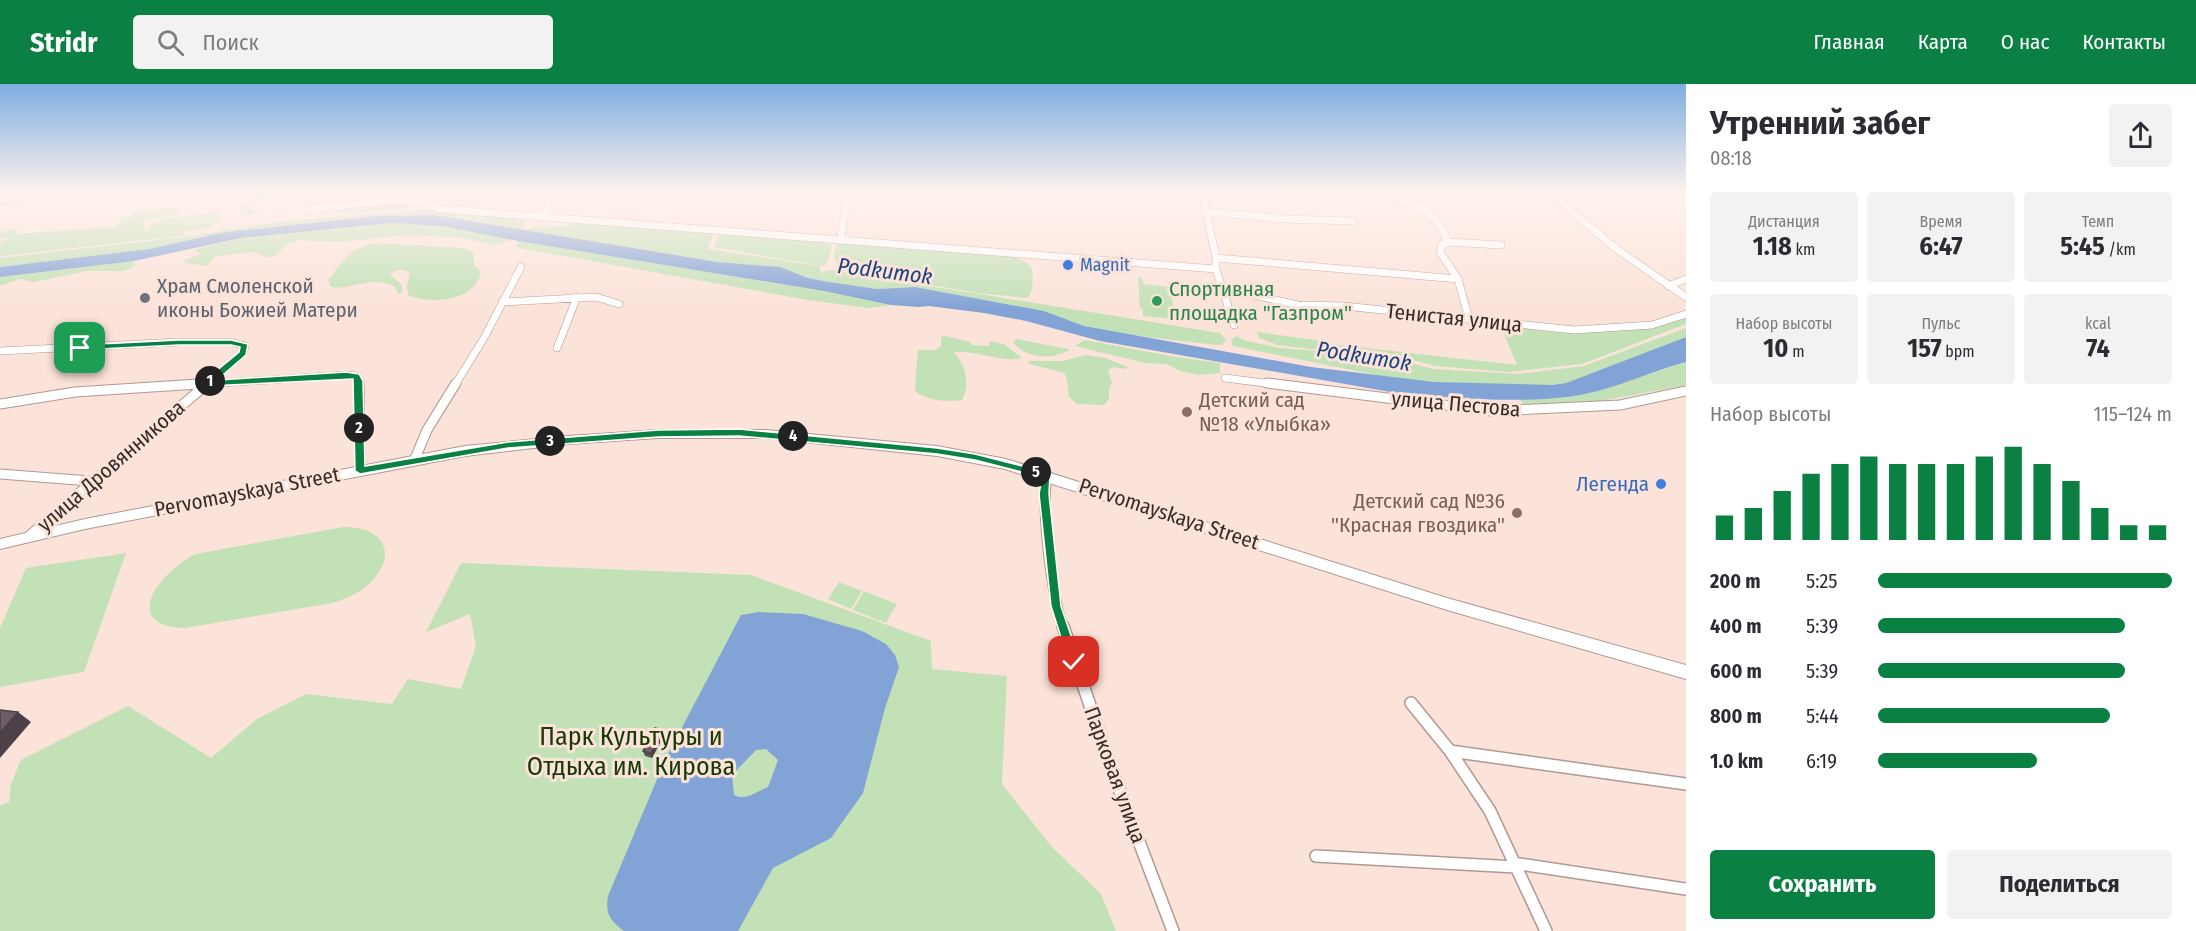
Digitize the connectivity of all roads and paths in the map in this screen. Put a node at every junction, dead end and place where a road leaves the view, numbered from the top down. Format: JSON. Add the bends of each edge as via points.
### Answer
{"nodes":[{"id":1,"x":716,"y":231,"type":"edge"},
{"id":2,"x":842,"y":231,"type":"edge"},
{"id":3,"x":1210,"y":231,"type":"edge"},
{"id":4,"x":1443,"y":231,"type":"edge"},
{"id":5,"x":1594,"y":231,"type":"edge"},
{"id":6,"x":840,"y":241,"type":"junction"},
{"id":7,"x":1448,"y":242,"type":"junction"},
{"id":8,"x":1501,"y":245,"type":"dead end"},
{"id":9,"x":1216,"y":258,"type":"junction"},
{"id":10,"x":521,"y":267,"type":"dead end"},
{"id":11,"x":1216,"y":269,"type":"junction"},
{"id":12,"x":1458,"y":279,"type":"junction"},
{"id":13,"x":1686,"y":279,"type":"edge"},
{"id":14,"x":1668,"y":286,"type":"junction"},
{"id":15,"x":1222,"y":288,"type":"junction"},
{"id":16,"x":576,"y":297,"type":"junction"},
{"id":17,"x":1686,"y":297,"type":"edge"},
{"id":18,"x":502,"y":302,"type":"junction"},
{"id":19,"x":619,"y":304,"type":"dead end"},
{"id":20,"x":1686,"y":314,"type":"edge"},
{"id":21,"x":1469,"y":319,"type":"junction"},
{"id":22,"x":1234,"y":325,"type":"dead end"},
{"id":23,"x":557,"y":348,"type":"dead end"},
{"id":24,"x":0,"y":351,"type":"edge"},
{"id":25,"x":1225,"y":378,"type":"dead end"},
{"id":26,"x":207,"y":383,"type":"junction"},
{"id":27,"x":1686,"y":391,"type":"edge"},
{"id":28,"x":0,"y":404,"type":"edge"},
{"id":29,"x":414,"y":461,"type":"junction"},
{"id":30,"x":360,"y":471,"type":"junction"},
{"id":31,"x":0,"y":474,"type":"edge"},
{"id":32,"x":1047,"y":475,"type":"junction"},
{"id":33,"x":90,"y":482,"type":"junction"},
{"id":34,"x":29,"y":536,"type":"junction"},
{"id":35,"x":0,"y":544,"type":"edge"},
{"id":36,"x":1686,"y":672,"type":"edge"},
{"id":37,"x":1411,"y":703,"type":"dead end"},
{"id":38,"x":1450,"y":751,"type":"junction"},
{"id":39,"x":1686,"y":784,"type":"edge"},
{"id":40,"x":1316,"y":856,"type":"dead end"},
{"id":41,"x":1515,"y":865,"type":"junction"},
{"id":42,"x":1686,"y":889,"type":"edge"},
{"id":43,"x":1173,"y":931,"type":"edge"},
{"id":44,"x":1546,"y":931,"type":"edge"}],
"edges":[{"from":1,"to":6,"type":"street"},
{"from":2,"to":6,"type":"street"},
{"from":3,"to":9,"type":"street"},
{"from":4,"to":7,"type":"street"},
{"from":5,"to":14,"type":"street"},
{"from":6,"to":11,"type":"street"},
{"from":7,"to":8,"type":"street"},
{"from":7,"to":12,"type":"street","via":[[1440,252]]},
{"from":9,"to":11,"type":"street"},
{"from":9,"to":12,"type":"street"},
{"from":10,"to":18,"type":"street"},
{"from":11,"to":15,"type":"street"},
{"from":12,"to":21,"type":"street"},
{"from":13,"to":14,"type":"street"},
{"from":14,"to":17,"type":"street"},
{"from":15,"to":21,"type":"street","name":"Тенистая улица","via":[[1298,305]]},
{"from":15,"to":22,"type":"street"},
{"from":16,"to":18,"type":"street"},
{"from":16,"to":19,"type":"street","via":[[596,297]]},
{"from":16,"to":23,"type":"street"},
{"from":18,"to":29,"type":"street","via":[[427,430]]},
{"from":20,"to":21,"type":"street","name":"Тенистая улица","via":[[1652,325],[1603,330]]},
{"from":24,"to":26,"type":"street","name":"улица Дровянникова","via":[[179,342],[231,342],[245,346],[243,353]]},
{"from":25,"to":27,"type":"street","name":"улица Пестова","via":[[1491,411],[1620,405]]},
{"from":26,"to":28,"type":"street","via":[[75,392]]},
{"from":26,"to":30,"type":"street","via":[[356,376]]},
{"from":26,"to":33,"type":"street","name":"улица Дровянникова"},
{"from":29,"to":30,"type":"street","name":"Pervomayskaya Street"},
{"from":29,"to":32,"type":"street","name":"Pervomayskaya Street","via":[[538,442],[739,432],[937,451]]},
{"from":30,"to":34,"type":"street","name":"Pervomayskaya Street"},
{"from":31,"to":33,"type":"street"},
{"from":32,"to":36,"type":"street","name":"Pervomayskaya Street","via":[[1447,604]]},
{"from":32,"to":43,"type":"street","name":"Парковая улица","via":[[1044,494],[1056,606]]},
{"from":33,"to":34,"type":"street","name":"улица Дровянникова"},
{"from":34,"to":35,"type":"street","name":"Pervomayskaya Street"},
{"from":37,"to":38,"type":"street"},
{"from":38,"to":39,"type":"street"},
{"from":38,"to":41,"type":"street","via":[[1490,811]]},
{"from":40,"to":41,"type":"street"},
{"from":41,"to":42,"type":"street"},
{"from":41,"to":44,"type":"street"}]}
